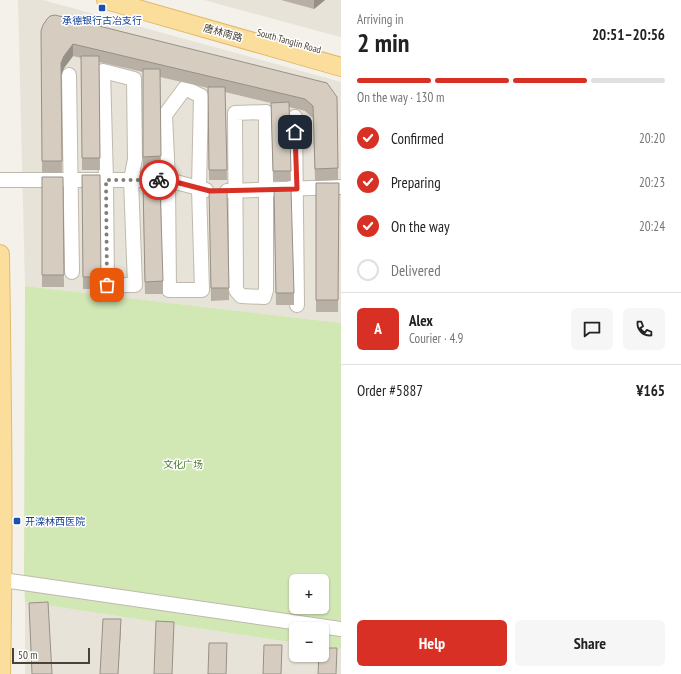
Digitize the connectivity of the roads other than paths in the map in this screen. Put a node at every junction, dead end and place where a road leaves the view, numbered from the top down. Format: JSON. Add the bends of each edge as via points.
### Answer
{"nodes":[{"id":1,"x":106,"y":0,"type":"edge"},
{"id":2,"x":144,"y":0,"type":"edge"},
{"id":3,"x":341,"y":56,"type":"edge"},
{"id":4,"x":341,"y":67,"type":"edge"},
{"id":5,"x":69,"y":75,"type":"dead end"},
{"id":6,"x":295,"y":117,"type":"dead end"},
{"id":7,"x":0,"y":180,"type":"edge"},
{"id":8,"x":70,"y":180,"type":"junction"},
{"id":9,"x":106,"y":180,"type":"junction"},
{"id":10,"x":131,"y":180,"type":"junction"},
{"id":11,"x":168,"y":180,"type":"junction"},
{"id":12,"x":341,"y":187,"type":"edge"},
{"id":13,"x":199,"y":188,"type":"junction"},
{"id":14,"x":297,"y":189,"type":"junction"},
{"id":15,"x":235,"y":190,"type":"junction"},
{"id":16,"x":266,"y":190,"type":"junction"},
{"id":17,"x":0,"y":254,"type":"edge"},
{"id":18,"x":72,"y":272,"type":"dead end"},
{"id":19,"x":297,"y":305,"type":"dead end"},
{"id":20,"x":1,"y":376,"type":"edge"},
{"id":21,"x":3,"y":580,"type":"junction"},
{"id":22,"x":341,"y":629,"type":"edge"},
{"id":23,"x":1,"y":674,"type":"edge"}],
"edges":[{"from":1,"to":4,"type":"main road","name":"唐林南路"},
{"from":2,"to":3,"type":"main road","name":"South Tanglin Road"},
{"from":5,"to":8,"type":"street"},
{"from":6,"to":14,"type":"street"},
{"from":7,"to":8,"type":"street"},
{"from":8,"to":9,"type":"street"},
{"from":8,"to":18,"type":"street"},
{"from":9,"to":10,"type":"street"},
{"from":9,"to":10,"type":"street","via":[[107,285],[135,285]]},
{"from":9,"to":10,"type":"street","via":[[103,71],[134,80],[134,159]]},
{"from":10,"to":11,"type":"street"},
{"from":11,"to":13,"type":"street"},
{"from":11,"to":13,"type":"street","via":[[165,115],[185,88],[201,96]]},
{"from":11,"to":13,"type":"street","via":[[169,290],[202,290]]},
{"from":12,"to":14,"type":"street"},
{"from":13,"to":15,"type":"street","via":[[210,191]]},
{"from":14,"to":16,"type":"street"},
{"from":14,"to":19,"type":"street"},
{"from":15,"to":16,"type":"street"},
{"from":15,"to":16,"type":"street","via":[[235,112],[266,112]]},
{"from":15,"to":16,"type":"street","via":[[236,290],[241,296],[264,297]]},
{"from":17,"to":20,"type":"main road"},
{"from":20,"to":21,"type":"main road"},
{"from":21,"to":22,"type":"street"},
{"from":21,"to":23,"type":"main road"}]}
